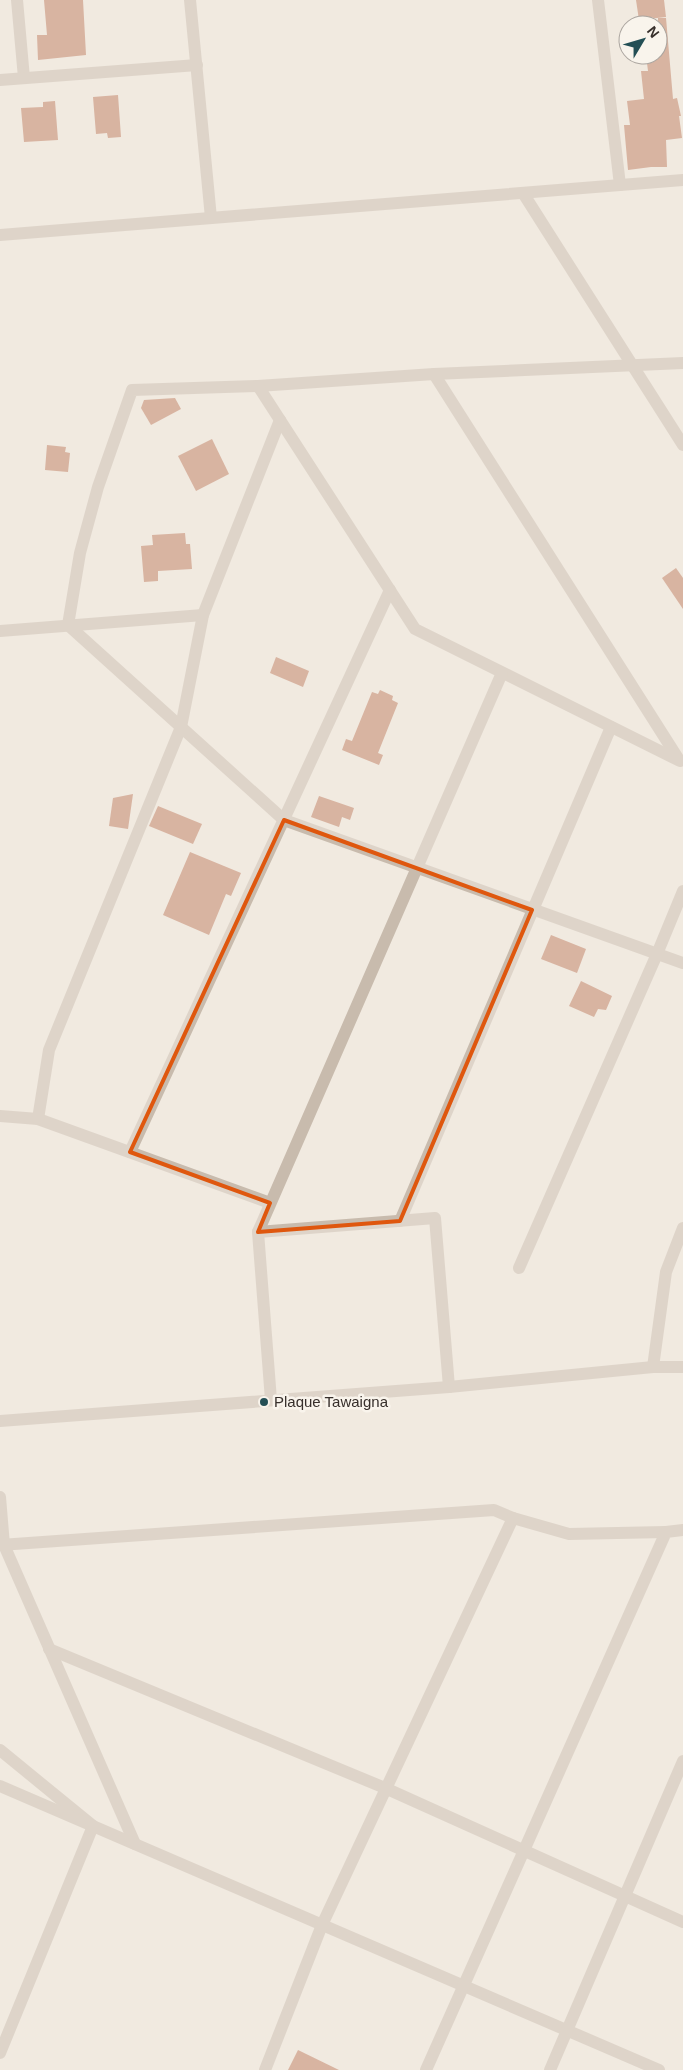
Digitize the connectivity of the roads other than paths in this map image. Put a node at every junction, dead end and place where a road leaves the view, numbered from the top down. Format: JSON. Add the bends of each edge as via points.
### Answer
{"nodes":[{"id":1,"x":17,"y":0,"type":"edge"},
{"id":2,"x":190,"y":0,"type":"edge"},
{"id":3,"x":598,"y":0,"type":"edge"},
{"id":4,"x":196,"y":65,"type":"junction"},
{"id":5,"x":24,"y":78,"type":"junction"},
{"id":6,"x":0,"y":80,"type":"edge"},
{"id":7,"x":683,"y":180,"type":"edge"},
{"id":8,"x":620,"y":185,"type":"junction"},
{"id":9,"x":523,"y":193,"type":"junction"},
{"id":10,"x":211,"y":218,"type":"junction"},
{"id":11,"x":0,"y":235,"type":"edge"},
{"id":12,"x":683,"y":363,"type":"edge"},
{"id":13,"x":632,"y":366,"type":"junction"},
{"id":14,"x":434,"y":374,"type":"junction"},
{"id":15,"x":258,"y":386,"type":"junction"},
{"id":16,"x":280,"y":420,"type":"junction"},
{"id":17,"x":683,"y":445,"type":"edge"},
{"id":18,"x":390,"y":590,"type":"junction"},
{"id":19,"x":203,"y":615,"type":"junction"},
{"id":20,"x":68,"y":625,"type":"junction"},
{"id":21,"x":0,"y":631,"type":"edge"},
{"id":22,"x":502,"y":672,"type":"junction"},
{"id":23,"x":181,"y":727,"type":"junction"},
{"id":24,"x":611,"y":727,"type":"junction"},
{"id":25,"x":682,"y":763,"type":"edge"},
{"id":26,"x":284,"y":820,"type":"junction"},
{"id":27,"x":416,"y":868,"type":"junction"},
{"id":28,"x":683,"y":890,"type":"edge"},
{"id":29,"x":532,"y":910,"type":"junction"},
{"id":30,"x":658,"y":954,"type":"junction"},
{"id":31,"x":683,"y":963,"type":"edge"},
{"id":32,"x":0,"y":1116,"type":"edge"},
{"id":33,"x":38,"y":1119,"type":"junction"},
{"id":34,"x":130,"y":1152,"type":"junction"},
{"id":35,"x":270,"y":1204,"type":"junction"},
{"id":36,"x":400,"y":1221,"type":"junction"},
{"id":37,"x":683,"y":1228,"type":"edge"},
{"id":38,"x":258,"y":1232,"type":"junction"},
{"id":39,"x":519,"y":1268,"type":"dead end"},
{"id":40,"x":653,"y":1367,"type":"junction"},
{"id":41,"x":683,"y":1367,"type":"edge"},
{"id":42,"x":449,"y":1386,"type":"junction"},
{"id":43,"x":271,"y":1400,"type":"junction"},
{"id":44,"x":0,"y":1421,"type":"edge"},
{"id":45,"x":0,"y":1497,"type":"edge"},
{"id":46,"x":513,"y":1518,"type":"junction"},
{"id":47,"x":683,"y":1530,"type":"edge"},
{"id":48,"x":666,"y":1532,"type":"junction"},
{"id":49,"x":2,"y":1545,"type":"edge"},
{"id":50,"x":49,"y":1649,"type":"junction"},
{"id":51,"x":0,"y":1750,"type":"edge"},
{"id":52,"x":683,"y":1761,"type":"edge"},
{"id":53,"x":0,"y":1786,"type":"edge"},
{"id":54,"x":385,"y":1788,"type":"junction"},
{"id":55,"x":93,"y":1826,"type":"junction"},
{"id":56,"x":135,"y":1844,"type":"junction"},
{"id":57,"x":523,"y":1850,"type":"junction"},
{"id":58,"x":625,"y":1896,"type":"junction"},
{"id":59,"x":683,"y":1922,"type":"edge"},
{"id":60,"x":322,"y":1925,"type":"junction"},
{"id":61,"x":463,"y":1986,"type":"junction"},
{"id":62,"x":567,"y":2031,"type":"junction"},
{"id":63,"x":0,"y":2053,"type":"edge"},
{"id":64,"x":265,"y":2070,"type":"edge"},
{"id":65,"x":426,"y":2070,"type":"edge"},
{"id":66,"x":550,"y":2070,"type":"edge"},
{"id":67,"x":658,"y":2070,"type":"edge"}],
"edges":[{"from":1,"to":5,"type":"street"},
{"from":2,"to":4,"type":"street"},
{"from":3,"to":8,"type":"street"},
{"from":4,"to":5,"type":"street"},
{"from":4,"to":10,"type":"street"},
{"from":5,"to":6,"type":"street"},
{"from":7,"to":8,"type":"street"},
{"from":8,"to":9,"type":"street"},
{"from":9,"to":10,"type":"street"},
{"from":9,"to":13,"type":"street"},
{"from":10,"to":11,"type":"street"},
{"from":12,"to":13,"type":"street"},
{"from":13,"to":14,"type":"street"},
{"from":13,"to":17,"type":"street"},
{"from":14,"to":15,"type":"street"},
{"from":14,"to":25,"type":"street"},
{"from":15,"to":16,"type":"street"},
{"from":15,"to":20,"type":"street","via":[[132,390],[98,488],[80,553]]},
{"from":16,"to":18,"type":"street"},
{"from":16,"to":19,"type":"street"},
{"from":18,"to":22,"type":"street","via":[[415,630]]},
{"from":18,"to":26,"type":"street"},
{"from":19,"to":20,"type":"street"},
{"from":19,"to":23,"type":"street"},
{"from":20,"to":21,"type":"street"},
{"from":20,"to":23,"type":"street"},
{"from":22,"to":24,"type":"street"},
{"from":22,"to":27,"type":"street"},
{"from":23,"to":26,"type":"street"},
{"from":23,"to":33,"type":"street","via":[[49,1050]]},
{"from":24,"to":25,"type":"street"},
{"from":24,"to":29,"type":"street"},
{"from":26,"to":27,"type":"street"},
{"from":26,"to":34,"type":"street"},
{"from":27,"to":29,"type":"street"},
{"from":27,"to":35,"type":"street"},
{"from":28,"to":30,"type":"street"},
{"from":29,"to":30,"type":"street"},
{"from":29,"to":36,"type":"street"},
{"from":30,"to":31,"type":"street"},
{"from":30,"to":39,"type":"street"},
{"from":32,"to":33,"type":"street"},
{"from":33,"to":34,"type":"street"},
{"from":34,"to":35,"type":"street"},
{"from":35,"to":38,"type":"street"},
{"from":36,"to":38,"type":"street"},
{"from":36,"to":42,"type":"street","via":[[435,1218]]},
{"from":37,"to":40,"type":"street","via":[[666,1272]]},
{"from":38,"to":43,"type":"street"},
{"from":40,"to":41,"type":"street"},
{"from":40,"to":42,"type":"street"},
{"from":42,"to":43,"type":"street"},
{"from":43,"to":44,"type":"street"},
{"from":45,"to":49,"type":"street"},
{"from":46,"to":48,"type":"street","via":[[569,1534]]},
{"from":46,"to":49,"type":"street","via":[[494,1510]]},
{"from":46,"to":54,"type":"street"},
{"from":47,"to":48,"type":"street"},
{"from":48,"to":57,"type":"street"},
{"from":49,"to":50,"type":"street"},
{"from":50,"to":54,"type":"street"},
{"from":50,"to":56,"type":"street"},
{"from":51,"to":55,"type":"street"},
{"from":52,"to":58,"type":"street"},
{"from":53,"to":55,"type":"street"},
{"from":54,"to":57,"type":"street"},
{"from":54,"to":60,"type":"street"},
{"from":55,"to":56,"type":"street"},
{"from":55,"to":63,"type":"street"},
{"from":56,"to":60,"type":"street"},
{"from":57,"to":58,"type":"street"},
{"from":57,"to":61,"type":"street"},
{"from":58,"to":59,"type":"street"},
{"from":58,"to":62,"type":"street"},
{"from":60,"to":61,"type":"street"},
{"from":60,"to":64,"type":"street"},
{"from":61,"to":62,"type":"street"},
{"from":61,"to":65,"type":"street"},
{"from":62,"to":66,"type":"street"},
{"from":62,"to":67,"type":"street"}]}
